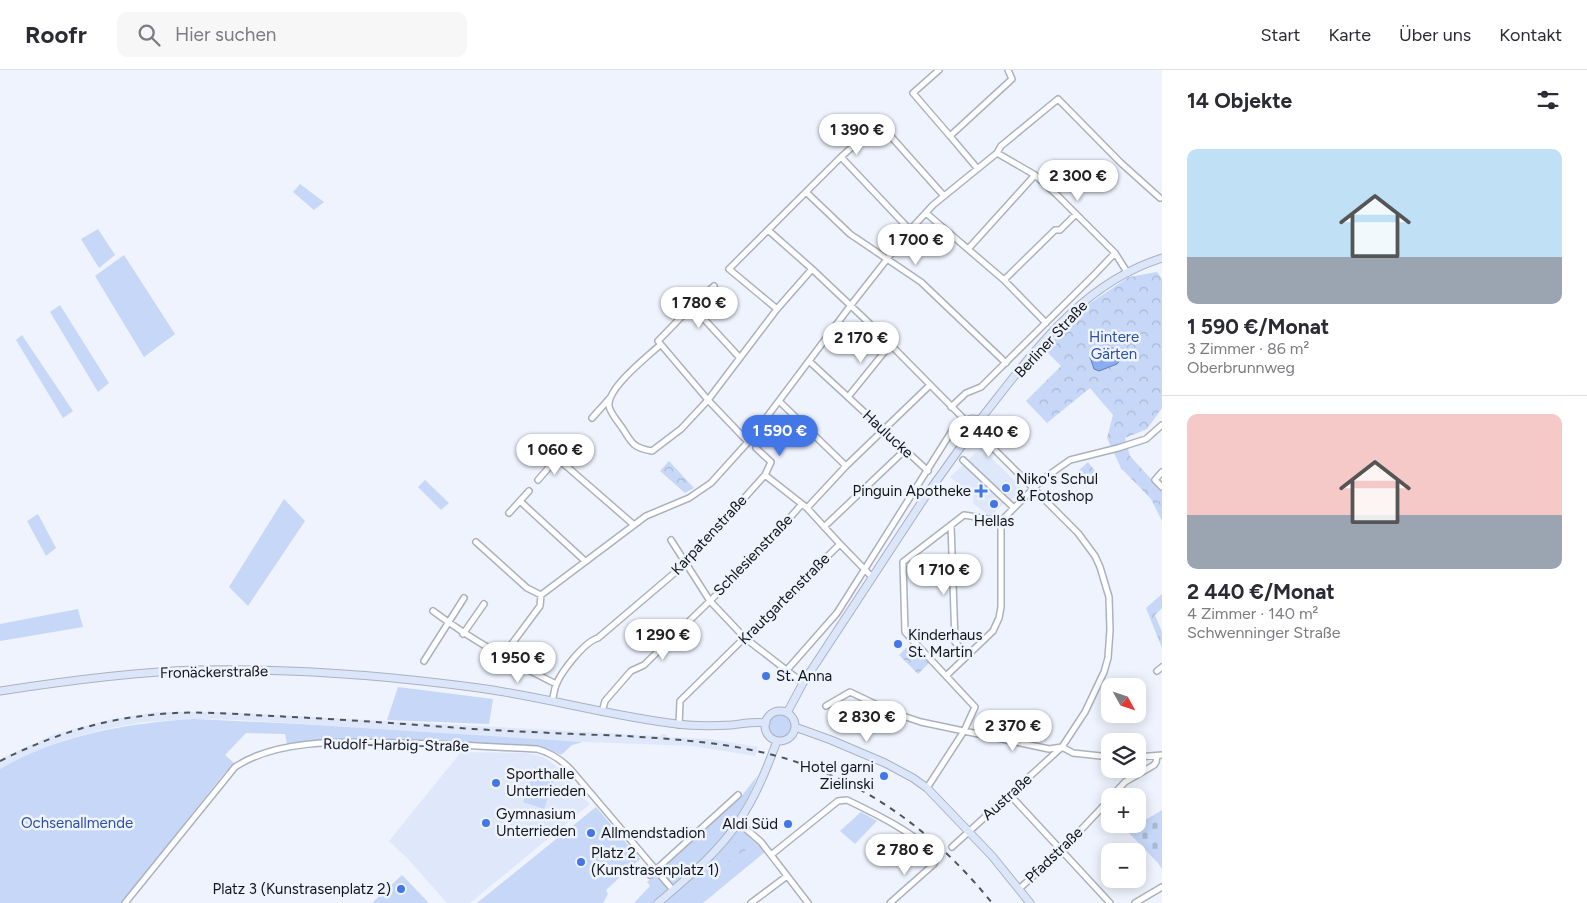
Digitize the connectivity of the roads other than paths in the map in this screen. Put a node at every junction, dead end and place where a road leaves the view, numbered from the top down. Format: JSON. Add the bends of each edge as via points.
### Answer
{"nodes":[{"id":1,"x":939,"y":70,"type":"edge"},
{"id":2,"x":1008,"y":70,"type":"edge"},
{"id":3,"x":950,"y":136,"type":"junction"},
{"id":4,"x":997,"y":153,"type":"junction"},
{"id":5,"x":840,"y":157,"type":"junction"},
{"id":6,"x":977,"y":168,"type":"junction"},
{"id":7,"x":1035,"y":175,"type":"junction"},
{"id":8,"x":806,"y":192,"type":"junction"},
{"id":9,"x":944,"y":196,"type":"junction"},
{"id":10,"x":1160,"y":198,"type":"dead end"},
{"id":11,"x":926,"y":213,"type":"junction"},
{"id":12,"x":1076,"y":214,"type":"junction"},
{"id":13,"x":768,"y":230,"type":"junction"},
{"id":14,"x":910,"y":230,"type":"junction"},
{"id":15,"x":969,"y":248,"type":"junction"},
{"id":16,"x":1115,"y":253,"type":"junction"},
{"id":17,"x":1162,"y":258,"type":"edge"},
{"id":18,"x":887,"y":260,"type":"junction"},
{"id":19,"x":812,"y":269,"type":"junction"},
{"id":20,"x":1127,"y":272,"type":"junction"},
{"id":21,"x":1004,"y":280,"type":"junction"},
{"id":22,"x":714,"y":286,"type":"dead end"},
{"id":23,"x":851,"y":305,"type":"junction"},
{"id":24,"x":692,"y":306,"type":"junction"},
{"id":25,"x":777,"y":309,"type":"junction"},
{"id":26,"x":1046,"y":323,"type":"junction"},
{"id":27,"x":659,"y":343,"type":"junction"},
{"id":28,"x":890,"y":345,"type":"junction"},
{"id":29,"x":740,"y":358,"type":"junction"},
{"id":30,"x":809,"y":361,"type":"junction"},
{"id":31,"x":1006,"y":362,"type":"junction"},
{"id":32,"x":930,"y":386,"type":"junction"},
{"id":33,"x":848,"y":396,"type":"junction"},
{"id":34,"x":610,"y":398,"type":"junction"},
{"id":35,"x":708,"y":400,"type":"junction"},
{"id":36,"x":779,"y":401,"type":"junction"},
{"id":37,"x":951,"y":407,"type":"junction"},
{"id":38,"x":592,"y":418,"type":"dead end"},
{"id":39,"x":966,"y":421,"type":"junction"},
{"id":40,"x":979,"y":421,"type":"junction"},
{"id":41,"x":1162,"y":425,"type":"edge"},
{"id":42,"x":955,"y":426,"type":"dead end"},
{"id":43,"x":883,"y":430,"type":"junction"},
{"id":44,"x":980,"y":435,"type":"junction"},
{"id":45,"x":968,"y":437,"type":"junction"},
{"id":46,"x":575,"y":439,"type":"dead end"},
{"id":47,"x":748,"y":442,"type":"junction"},
{"id":48,"x":756,"y":448,"type":"dead end"},
{"id":49,"x":905,"y":450,"type":"junction"},
{"id":50,"x":557,"y":458,"type":"junction"},
{"id":51,"x":963,"y":460,"type":"dead end"},
{"id":52,"x":846,"y":466,"type":"junction"},
{"id":53,"x":928,"y":471,"type":"junction"},
{"id":54,"x":1162,"y":472,"type":"edge"},
{"id":55,"x":765,"y":475,"type":"junction"},
{"id":56,"x":538,"y":480,"type":"dead end"},
{"id":57,"x":1162,"y":487,"type":"edge"},
{"id":58,"x":1034,"y":489,"type":"junction"},
{"id":59,"x":529,"y":491,"type":"dead end"},
{"id":60,"x":521,"y":502,"type":"junction"},
{"id":61,"x":802,"y":504,"type":"junction"},
{"id":62,"x":807,"y":508,"type":"junction"},
{"id":63,"x":1014,"y":508,"type":"junction"},
{"id":64,"x":509,"y":513,"type":"dead end"},
{"id":65,"x":1001,"y":521,"type":"junction"},
{"id":66,"x":634,"y":525,"type":"junction"},
{"id":67,"x":951,"y":525,"type":"junction"},
{"id":68,"x":824,"y":527,"type":"junction"},
{"id":69,"x":671,"y":540,"type":"dead end"},
{"id":70,"x":476,"y":542,"type":"dead end"},
{"id":71,"x":840,"y":544,"type":"junction"},
{"id":72,"x":585,"y":561,"type":"junction"},
{"id":73,"x":685,"y":564,"type":"junction"},
{"id":74,"x":865,"y":570,"type":"junction"},
{"id":75,"x":872,"y":577,"type":"junction"},
{"id":76,"x":541,"y":595,"type":"junction"},
{"id":77,"x":464,"y":598,"type":"dead end"},
{"id":78,"x":710,"y":601,"type":"junction"},
{"id":79,"x":484,"y":604,"type":"dead end"},
{"id":80,"x":433,"y":611,"type":"dead end"},
{"id":81,"x":448,"y":622,"type":"junction"},
{"id":82,"x":463,"y":634,"type":"junction"},
{"id":83,"x":744,"y":638,"type":"junction"},
{"id":84,"x":967,"y":655,"type":"junction"},
{"id":85,"x":502,"y":657,"type":"junction"},
{"id":86,"x":424,"y":660,"type":"dead end"},
{"id":87,"x":1162,"y":667,"type":"edge"},
{"id":88,"x":1157,"y":671,"type":"dead end"},
{"id":89,"x":786,"y":672,"type":"junction"},
{"id":90,"x":946,"y":676,"type":"junction"},
{"id":91,"x":803,"y":683,"type":"junction"},
{"id":92,"x":556,"y":684,"type":"junction"},
{"id":93,"x":0,"y":691,"type":"edge"},
{"id":94,"x":552,"y":701,"type":"junction"},
{"id":95,"x":826,"y":706,"type":"dead end"},
{"id":96,"x":602,"y":712,"type":"junction"},
{"id":97,"x":786,"y":713,"type":"junction"},
{"id":98,"x":766,"y":723,"type":"junction"},
{"id":99,"x":679,"y":725,"type":"junction"},
{"id":100,"x":795,"y":728,"type":"junction"},
{"id":101,"x":964,"y":731,"type":"junction"},
{"id":102,"x":777,"y":741,"type":"junction"},
{"id":103,"x":1062,"y":747,"type":"junction"},
{"id":104,"x":1101,"y":755,"type":"edge"},
{"id":105,"x":1160,"y":756,"type":"edge"},
{"id":106,"x":1146,"y":757,"type":"edge"},
{"id":107,"x":927,"y":788,"type":"junction"},
{"id":108,"x":1120,"y":788,"type":"edge"},
{"id":109,"x":1010,"y":794,"type":"junction"},
{"id":110,"x":738,"y":795,"type":"dead end"},
{"id":111,"x":1101,"y":808,"type":"edge"},
{"id":112,"x":738,"y":822,"type":"junction"},
{"id":113,"x":970,"y":831,"type":"junction"},
{"id":114,"x":952,"y":847,"type":"dead end"},
{"id":115,"x":1061,"y":850,"type":"junction"},
{"id":116,"x":771,"y":855,"type":"junction"},
{"id":117,"x":655,"y":869,"type":"junction"},
{"id":118,"x":650,"y":875,"type":"dead end"},
{"id":119,"x":787,"y":876,"type":"junction"},
{"id":120,"x":1162,"y":887,"type":"edge"},
{"id":121,"x":1019,"y":889,"type":"junction"},
{"id":122,"x":672,"y":890,"type":"junction"},
{"id":123,"x":125,"y":903,"type":"edge"},
{"id":124,"x":658,"y":903,"type":"edge"},
{"id":125,"x":751,"y":903,"type":"edge"},
{"id":126,"x":808,"y":903,"type":"edge"},
{"id":127,"x":890,"y":903,"type":"edge"},
{"id":128,"x":1030,"y":903,"type":"edge"},
{"id":129,"x":1110,"y":903,"type":"edge"},
{"id":130,"x":1135,"y":903,"type":"edge"}],
"edges":[{"from":1,"to":3,"type":"street","via":[[913,93]]},
{"from":2,"to":3,"type":"street","via":[[1012,79]]},
{"from":3,"to":6,"type":"street"},
{"from":4,"to":6,"type":"street"},
{"from":4,"to":7,"type":"street"},
{"from":4,"to":10,"type":"street","via":[[1000,146],[1058,99],[1120,163]]},
{"from":5,"to":8,"type":"street"},
{"from":5,"to":9,"type":"street","via":[[878,123]]},
{"from":5,"to":14,"type":"street"},
{"from":6,"to":9,"type":"street"},
{"from":7,"to":12,"type":"street"},
{"from":7,"to":15,"type":"street"},
{"from":8,"to":13,"type":"street"},
{"from":8,"to":18,"type":"street","via":[[850,234]]},
{"from":9,"to":11,"type":"street"},
{"from":11,"to":14,"type":"street"},
{"from":11,"to":15,"type":"street"},
{"from":12,"to":16,"type":"street"},
{"from":12,"to":21,"type":"street"},
{"from":13,"to":19,"type":"street"},
{"from":13,"to":25,"type":"street","via":[[729,269]]},
{"from":14,"to":18,"type":"street"},
{"from":15,"to":21,"type":"street"},
{"from":16,"to":20,"type":"street"},
{"from":16,"to":26,"type":"street"},
{"from":17,"to":20,"type":"main road","name":"Berliner Straße"},
{"from":18,"to":23,"type":"street"},
{"from":18,"to":31,"type":"street","via":[[921,282]]},
{"from":19,"to":23,"type":"street"},
{"from":19,"to":25,"type":"street"},
{"from":20,"to":40,"type":"main road","name":"Berliner Straße","via":[[1073,310]]},
{"from":21,"to":26,"type":"street"},
{"from":22,"to":24,"type":"street"},
{"from":23,"to":28,"type":"street"},
{"from":23,"to":30,"type":"street"},
{"from":24,"to":27,"type":"street"},
{"from":24,"to":29,"type":"street"},
{"from":25,"to":29,"type":"street"},
{"from":26,"to":31,"type":"street"},
{"from":27,"to":34,"type":"street"},
{"from":27,"to":35,"type":"street"},
{"from":28,"to":32,"type":"street"},
{"from":28,"to":33,"type":"street"},
{"from":29,"to":35,"type":"street"},
{"from":30,"to":33,"type":"street","name":"Haulucke"},
{"from":30,"to":36,"type":"street"},
{"from":31,"to":37,"type":"street","via":[[981,387],[966,393]]},
{"from":32,"to":37,"type":"street"},
{"from":32,"to":43,"type":"street","name":"Schlesienstraße"},
{"from":33,"to":43,"type":"street","name":"Haulucke"},
{"from":34,"to":35,"type":"street","via":[[609,408],[632,444],[652,451],[681,429]]},
{"from":34,"to":38,"type":"street"},
{"from":35,"to":47,"type":"street"},
{"from":36,"to":47,"type":"street"},
{"from":36,"to":52,"type":"street"},
{"from":37,"to":39,"type":"street"},
{"from":39,"to":40,"type":"main road"},
{"from":39,"to":45,"type":"main road","via":[[963,430]]},
{"from":40,"to":44,"type":"main road","via":[[982,426]]},
{"from":41,"to":58,"type":"street","via":[[1146,439],[1070,460]]},
{"from":42,"to":53,"type":"street"},
{"from":43,"to":49,"type":"street","name":"Haulucke"},
{"from":43,"to":52,"type":"street","name":"Schlesienstraße"},
{"from":44,"to":45,"type":"main road"},
{"from":44,"to":58,"type":"street","name":"Austraße"},
{"from":45,"to":75,"type":"main road"},
{"from":46,"to":50,"type":"street"},
{"from":47,"to":66,"type":"street","via":[[711,483]]},
{"from":48,"to":55,"type":"street","via":[[771,462]]},
{"from":49,"to":53,"type":"street","name":"Haulucke"},
{"from":49,"to":68,"type":"street"},
{"from":50,"to":56,"type":"street"},
{"from":50,"to":66,"type":"street"},
{"from":51,"to":63,"type":"street"},
{"from":52,"to":62,"type":"street","name":"Schlesienstraße"},
{"from":53,"to":74,"type":"street"},
{"from":54,"to":57,"type":"street","via":[[1155,480]]},
{"from":55,"to":61,"type":"street"},
{"from":55,"to":73,"type":"street","name":"Karpatenstraße"},
{"from":58,"to":63,"type":"street"},
{"from":58,"to":103,"type":"street","name":"Austraße","via":[[1090,547],[1109,597],[1110,630],[1104,672],[1085,712]]},
{"from":59,"to":60,"type":"street"},
{"from":60,"to":64,"type":"street"},
{"from":60,"to":72,"type":"street"},
{"from":61,"to":62,"type":"street"},
{"from":61,"to":78,"type":"street","name":"Schlesienstraße"},
{"from":62,"to":68,"type":"street"},
{"from":63,"to":65,"type":"street"},
{"from":65,"to":67,"type":"street","via":[[964,515]]},
{"from":65,"to":84,"type":"street","via":[[999,618],[993,631]]},
{"from":66,"to":72,"type":"street"},
{"from":67,"to":84,"type":"street","via":[[955,642]]},
{"from":67,"to":90,"type":"street","via":[[903,562],[904,632]]},
{"from":68,"to":71,"type":"street"},
{"from":69,"to":73,"type":"street"},
{"from":70,"to":76,"type":"street","via":[[527,588]]},
{"from":71,"to":74,"type":"street"},
{"from":71,"to":83,"type":"street","name":"Krautgartenstraße"},
{"from":72,"to":76,"type":"street"},
{"from":73,"to":78,"type":"street"},
{"from":73,"to":92,"type":"street","name":"Karpatenstraße","via":[[593,639],[564,670]]},
{"from":74,"to":75,"type":"street"},
{"from":74,"to":89,"type":"street","via":[[837,613]]},
{"from":75,"to":91,"type":"main road"},
{"from":76,"to":85,"type":"street","via":[[540,606]]},
{"from":77,"to":81,"type":"street"},
{"from":78,"to":83,"type":"street"},
{"from":78,"to":96,"type":"street","name":"Schlesienstraße","via":[[644,665],[632,671],[605,701]]},
{"from":79,"to":82,"type":"street"},
{"from":80,"to":81,"type":"street"},
{"from":81,"to":82,"type":"street"},
{"from":81,"to":86,"type":"street"},
{"from":82,"to":85,"type":"street"},
{"from":83,"to":89,"type":"street"},
{"from":83,"to":99,"type":"street","name":"Krautgartenstraße","via":[[680,701]]},
{"from":84,"to":90,"type":"street"},
{"from":85,"to":92,"type":"street"},
{"from":87,"to":88,"type":"street"},
{"from":89,"to":91,"type":"street"},
{"from":90,"to":101,"type":"street","via":[[975,707]]},
{"from":91,"to":97,"type":"main road"},
{"from":92,"to":94,"type":"street","name":"Karpatenstraße"},
{"from":93,"to":94,"type":"main road","name":"Fronäckerstraße","via":[[102,677],[195,670],[318,671],[480,688]]},
{"from":94,"to":96,"type":"main road","name":"Fronäckerstraße"},
{"from":95,"to":101,"type":"street","via":[[850,692],[894,713]]},
{"from":96,"to":99,"type":"main road","name":"Fronäckerstraße"},
{"from":97,"to":98,"type":"main road","via":[[774,713]]},
{"from":97,"to":100,"type":"main road","via":[[792,718]]},
{"from":98,"to":99,"type":"main road","name":"Fronäckerstraße"},
{"from":98,"to":102,"type":"main road","via":[[767,734]]},
{"from":100,"to":102,"type":"main road","via":[[789,738]]},
{"from":100,"to":107,"type":"main road","via":[[876,760]]},
{"from":101,"to":103,"type":"street","via":[[1049,749]]},
{"from":101,"to":107,"type":"street"},
{"from":102,"to":112,"type":"main road","via":[[753,798]]},
{"from":103,"to":104,"type":"street","via":[[1073,753]]},
{"from":103,"to":109,"type":"street","name":"Austraße"},
{"from":105,"to":106,"type":"street"},
{"from":105,"to":108,"type":"street","name":"Pfadstraße","via":[[1154,765]]},
{"from":107,"to":113,"type":"main road"},
{"from":109,"to":113,"type":"street","name":"Austraße"},
{"from":109,"to":115,"type":"street"},
{"from":110,"to":117,"type":"street"},
{"from":111,"to":115,"type":"street","name":"Pfadstraße"},
{"from":112,"to":116,"type":"street","via":[[755,835]]},
{"from":112,"to":122,"type":"main road","via":[[717,849]]},
{"from":113,"to":114,"type":"street","name":"Austraße"},
{"from":113,"to":121,"type":"main road"},
{"from":115,"to":121,"type":"street","name":"Pfadstraße"},
{"from":115,"to":129,"type":"street"},
{"from":116,"to":119,"type":"street"},
{"from":116,"to":127,"type":"street","via":[[844,799],[909,834],[936,858],[934,864]]},
{"from":117,"to":118,"type":"street"},
{"from":117,"to":122,"type":"street","name":"Rudolf-Harbig-Straße"},
{"from":117,"to":123,"type":"street","name":"Rudolf-Harbig-Straße","via":[[563,762],[545,751],[436,744],[318,743],[265,753],[235,767]]},
{"from":119,"to":125,"type":"street"},
{"from":119,"to":126,"type":"street"},
{"from":120,"to":130,"type":"street"},
{"from":121,"to":128,"type":"main road"},
{"from":122,"to":124,"type":"main road"}]}
